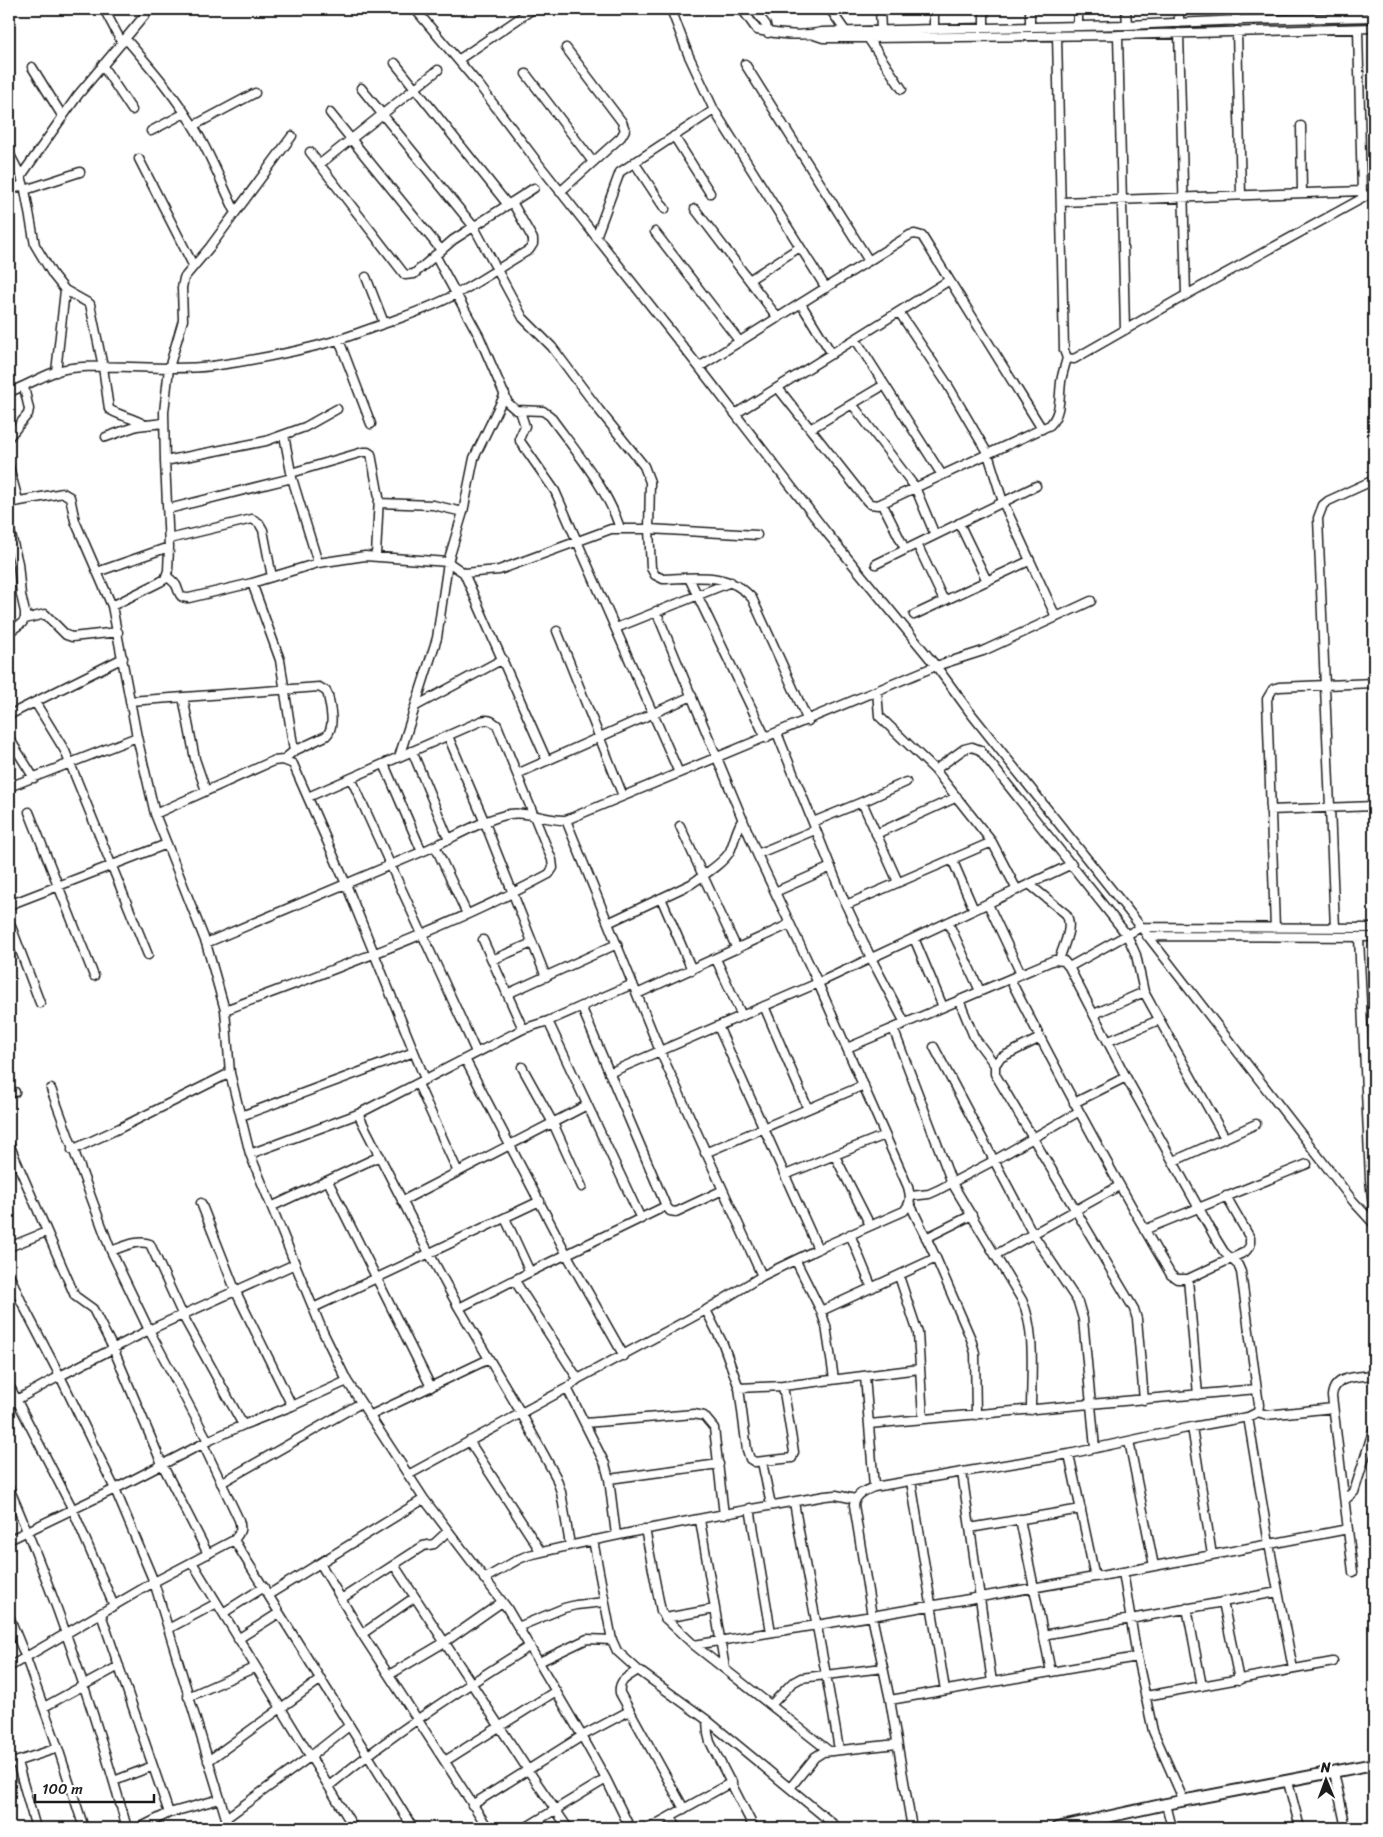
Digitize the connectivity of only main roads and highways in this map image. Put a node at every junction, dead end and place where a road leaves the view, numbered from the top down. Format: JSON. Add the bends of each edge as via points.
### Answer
{"nodes":[{"id":1,"x":1374,"y":1764,"type":"edge"},
{"id":2,"x":1057,"y":1828,"type":"edge"}],
"edges":[{"from":1,"to":2,"type":"main road"}]}
